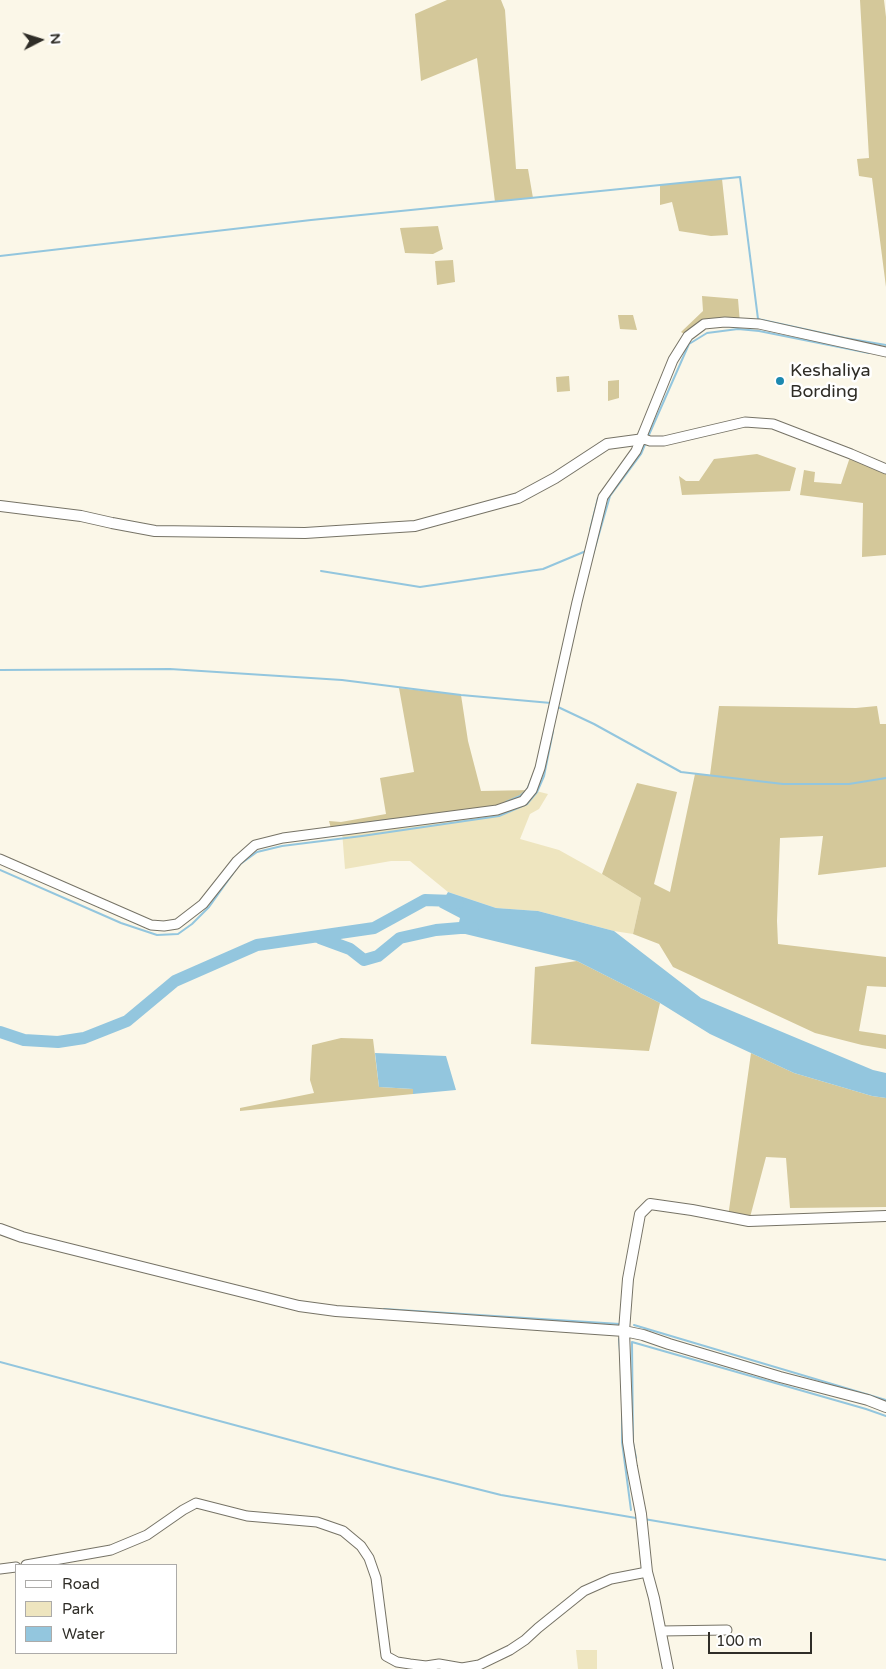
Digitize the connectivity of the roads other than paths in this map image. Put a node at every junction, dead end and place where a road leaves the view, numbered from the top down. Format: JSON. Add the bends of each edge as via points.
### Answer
{"nodes":[{"id":1,"x":886,"y":352,"type":"edge"},
{"id":2,"x":645,"y":440,"type":"junction"},
{"id":3,"x":886,"y":469,"type":"edge"},
{"id":4,"x":0,"y":506,"type":"edge"},
{"id":5,"x":0,"y":859,"type":"edge"},
{"id":6,"x":886,"y":1216,"type":"edge"},
{"id":7,"x":0,"y":1229,"type":"edge"},
{"id":8,"x":624,"y":1331,"type":"junction"},
{"id":9,"x":886,"y":1407,"type":"edge"},
{"id":10,"x":32,"y":1564,"type":"edge"},
{"id":11,"x":15,"y":1567,"type":"edge"},
{"id":12,"x":0,"y":1568,"type":"edge"},
{"id":13,"x":647,"y":1572,"type":"junction"},
{"id":14,"x":727,"y":1630,"type":"dead end"},
{"id":15,"x":661,"y":1631,"type":"junction"},
{"id":16,"x":432,"y":1667,"type":"edge"},
{"id":17,"x":469,"y":1668,"type":"edge"},
{"id":18,"x":668,"y":1669,"type":"edge"}],
"edges":[{"from":1,"to":2,"type":"street","via":[[759,324],[704,324],[688,336],[673,360]]},
{"from":2,"to":3,"type":"street","via":[[664,441],[745,422],[773,424]]},
{"from":2,"to":4,"type":"street","via":[[607,444],[518,498],[415,526],[305,533],[155,530],[81,516]]},
{"from":2,"to":5,"type":"street","via":[[603,497],[540,768],[532,790],[523,801],[497,810],[283,838],[255,845],[236,861],[204,904],[177,924],[164,926],[151,925]]},
{"from":6,"to":8,"type":"street","via":[[749,1221],[650,1204],[640,1214],[628,1278]]},
{"from":7,"to":8,"type":"street","via":[[299,1306]]},
{"from":8,"to":9,"type":"street"},
{"from":8,"to":13,"type":"street","via":[[628,1442]]},
{"from":10,"to":16,"type":"street","via":[[111,1550],[147,1536],[196,1503],[247,1516],[317,1522],[343,1531],[361,1546],[369,1558],[376,1578],[386,1656],[397,1662]]},
{"from":11,"to":12,"type":"street"},
{"from":13,"to":15,"type":"street"},
{"from":13,"to":17,"type":"street","via":[[611,1579],[584,1591],[525,1640],[479,1666]]},
{"from":14,"to":15,"type":"street"},
{"from":15,"to":18,"type":"street"},
{"from":16,"to":17,"type":"street"}]}
